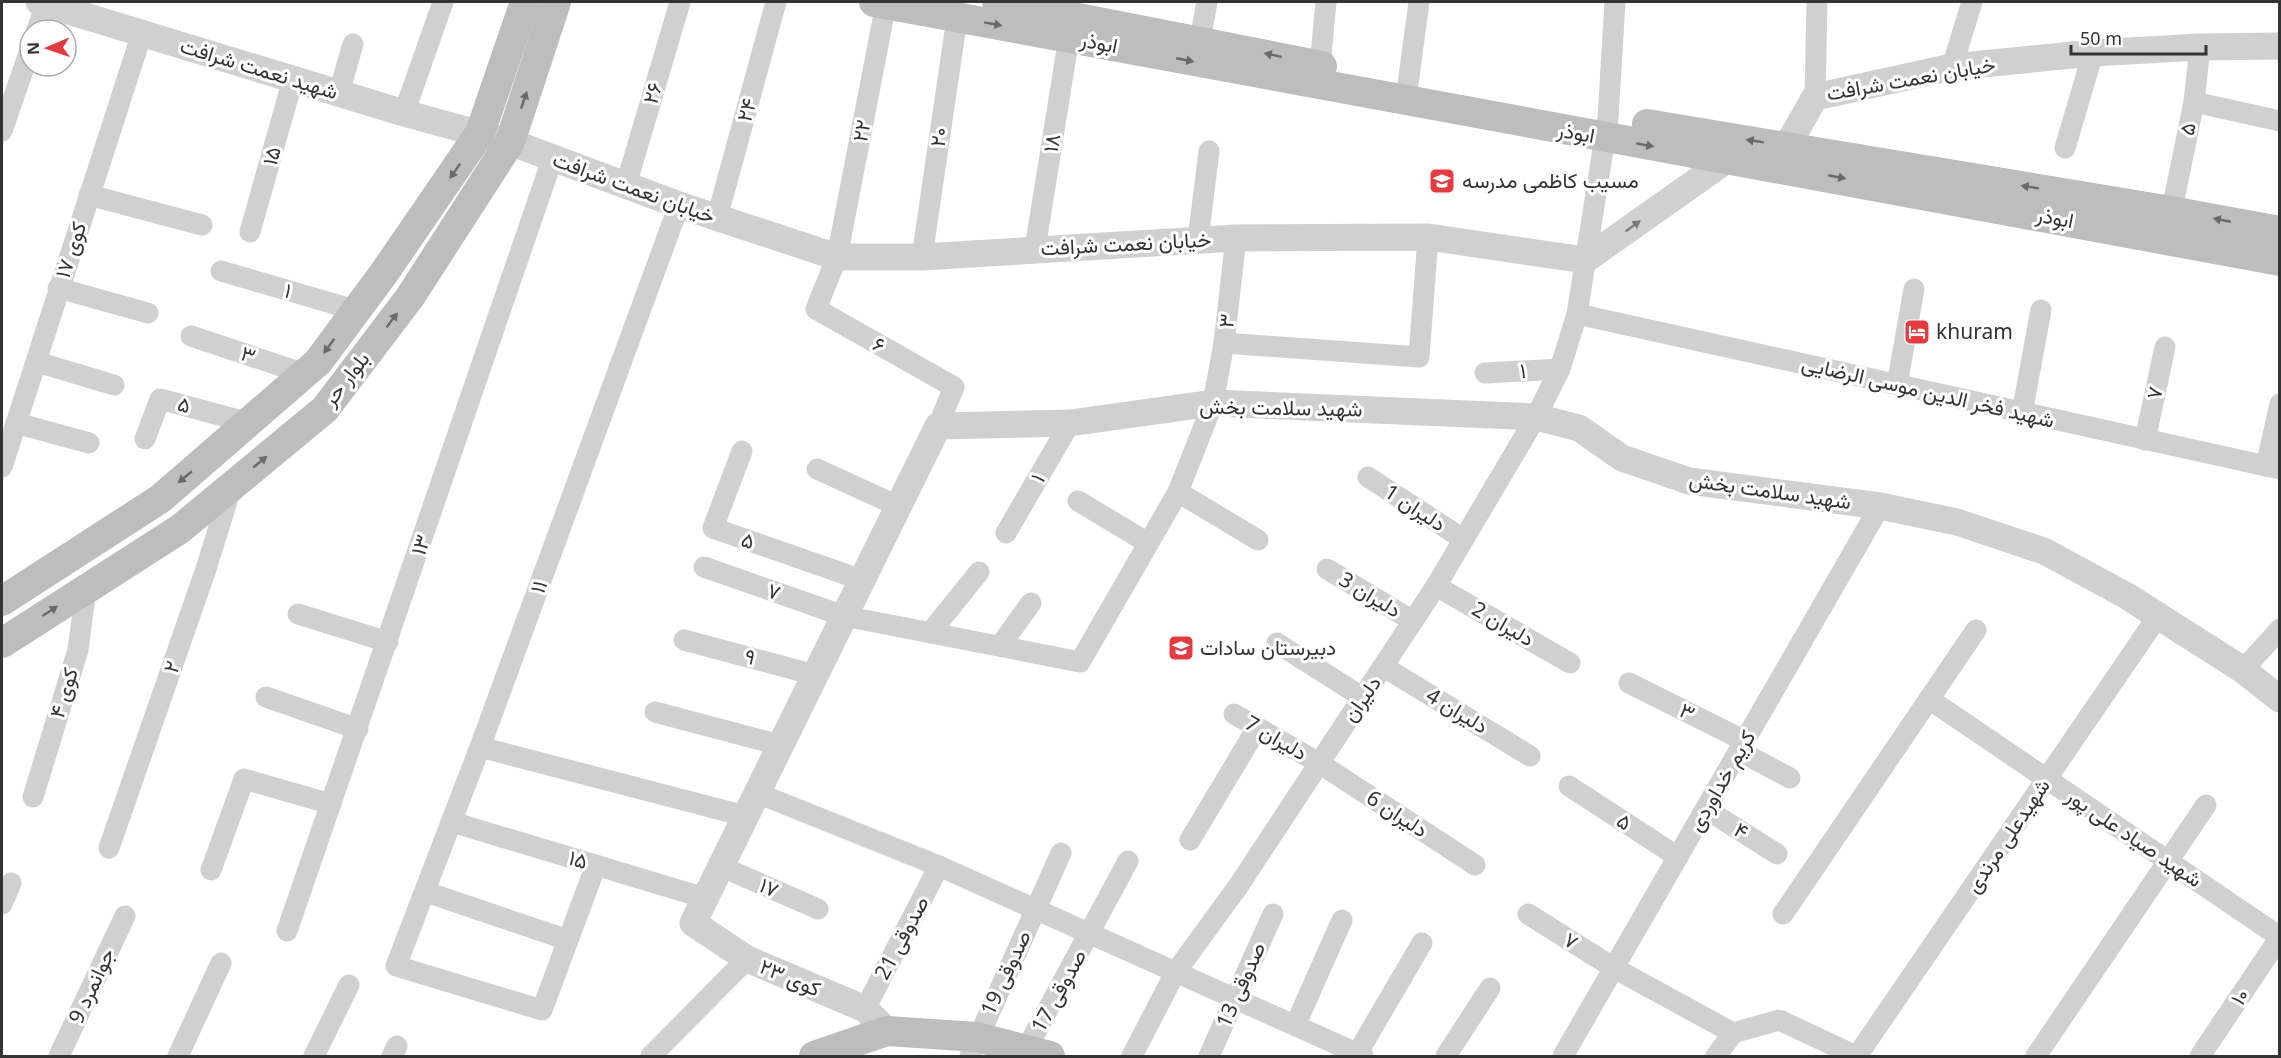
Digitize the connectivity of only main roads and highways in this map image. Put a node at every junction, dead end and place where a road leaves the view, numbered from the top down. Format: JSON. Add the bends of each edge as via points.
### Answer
{"nodes":[{"id":1,"x":525,"y":2,"type":"edge"},
{"id":2,"x":556,"y":2,"type":"edge"},
{"id":3,"x":997,"y":2,"type":"edge"},
{"id":4,"x":880,"y":3,"type":"edge"},
{"id":5,"x":1607,"y":128,"type":"junction"},
{"id":6,"x":1785,"y":157,"type":"junction"},
{"id":7,"x":2169,"y":225,"type":"junction"},
{"id":8,"x":2280,"y":231,"type":"edge"},
{"id":9,"x":2280,"y":261,"type":"edge"},
{"id":10,"x":160,"y":499,"type":"junction"},
{"id":11,"x":180,"y":529,"type":"junction"},
{"id":12,"x":2,"y":601,"type":"edge"},
{"id":13,"x":2,"y":644,"type":"edge"},
{"id":14,"x":973,"y":1047,"type":"edge"},
{"id":15,"x":1039,"y":1052,"type":"edge"},
{"id":16,"x":814,"y":1056,"type":"edge"}],
"edges":[{"from":1,"to":10,"type":"main road","name":"بلوار حر","one_way":true,"via":[[480,133],[384,273],[318,362]]},
{"from":11,"to":2,"type":"main road","name":"بلوار حر","one_way":true,"via":[[325,409],[410,297],[510,142]]},
{"from":5,"to":3,"type":"main road","name":"ابوذر","one_way":true,"via":[[1200,40]]},
{"from":4,"to":5,"type":"main road","name":"ابوذر","one_way":true},
{"from":6,"to":5,"type":"main road","name":"ابوذر","one_way":true},
{"from":5,"to":6,"type":"main road","name":"ابوذر","one_way":true,"via":[[1728,159]]},
{"from":6,"to":7,"type":"main road","name":"ابوذر"},
{"from":8,"to":7,"type":"main road","name":"ابوذر","one_way":true},
{"from":7,"to":9,"type":"main road","name":"ابوذر"},
{"from":10,"to":11,"type":"main road"},
{"from":10,"to":12,"type":"main road","name":"بلوار حر"},
{"from":13,"to":11,"type":"main road","name":"بلوار حر","one_way":true},
{"from":14,"to":15,"type":"main road"},
{"from":14,"to":16,"type":"main road","via":[[887,1031]]}]}
